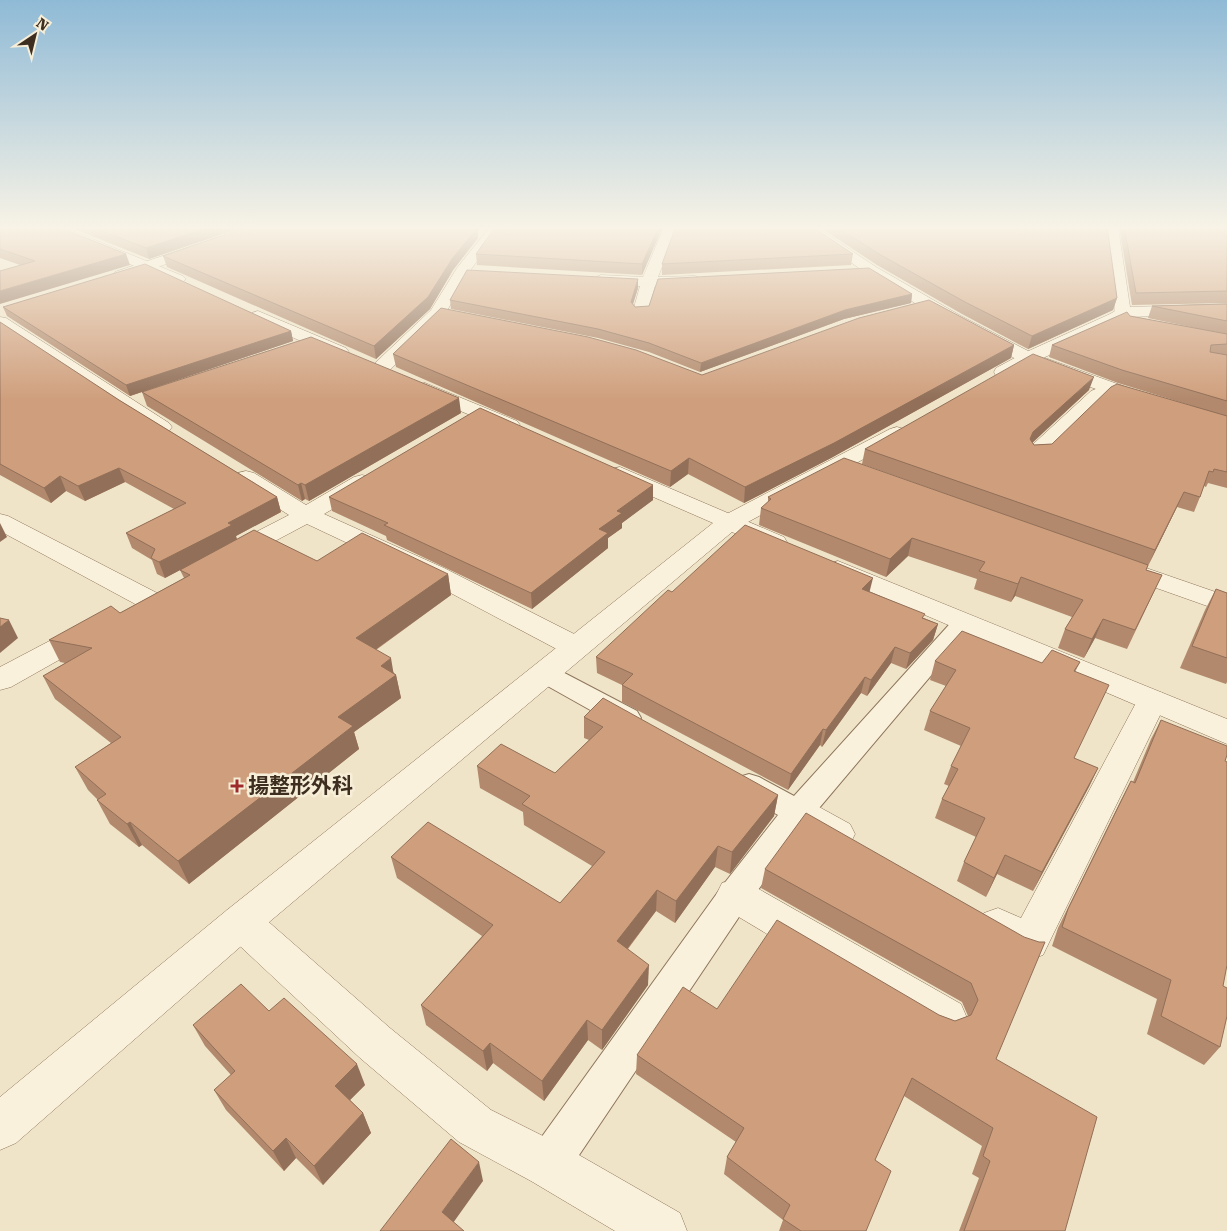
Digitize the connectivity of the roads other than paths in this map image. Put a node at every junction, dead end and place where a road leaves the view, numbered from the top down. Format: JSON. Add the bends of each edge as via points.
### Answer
{"nodes":[{"id":1,"x":189,"y":284,"type":"edge"},
{"id":2,"x":454,"y":284,"type":"edge"},
{"id":3,"x":647,"y":284,"type":"edge"},
{"id":4,"x":895,"y":284,"type":"edge"},
{"id":5,"x":1115,"y":284,"type":"edge"},
{"id":6,"x":194,"y":287,"type":"edge"},
{"id":7,"x":930,"y":305,"type":"junction"},
{"id":8,"x":1227,"y":308,"type":"edge"},
{"id":9,"x":247,"y":311,"type":"edge"},
{"id":10,"x":641,"y":311,"type":"edge"},
{"id":11,"x":903,"y":312,"type":"edge"},
{"id":12,"x":438,"y":313,"type":"junction"},
{"id":13,"x":3,"y":314,"type":"edge"},
{"id":14,"x":1119,"y":315,"type":"junction"},
{"id":15,"x":457,"y":317,"type":"edge"},
{"id":16,"x":1157,"y":327,"type":"edge"},
{"id":17,"x":314,"y":342,"type":"junction"},
{"id":18,"x":286,"y":351,"type":"edge"},
{"id":19,"x":1028,"y":358,"type":"junction"},
{"id":20,"x":366,"y":363,"type":"junction"},
{"id":21,"x":985,"y":382,"type":"edge"},
{"id":22,"x":1110,"y":389,"type":"junction"},
{"id":23,"x":1157,"y":404,"type":"edge"},
{"id":24,"x":480,"y":412,"type":"junction"},
{"id":25,"x":917,"y":421,"type":"edge"},
{"id":26,"x":455,"y":426,"type":"edge"},
{"id":27,"x":524,"y":432,"type":"edge"},
{"id":28,"x":182,"y":439,"type":"edge"},
{"id":29,"x":1038,"y":452,"type":"edge"},
{"id":30,"x":840,"y":466,"type":"junction"},
{"id":31,"x":605,"y":468,"type":"edge"},
{"id":32,"x":231,"y":469,"type":"edge"},
{"id":33,"x":380,"y":471,"type":"edge"},
{"id":34,"x":868,"y":475,"type":"edge"},
{"id":35,"x":306,"y":516,"type":"junction"},
{"id":36,"x":0,"y":521,"type":"edge"},
{"id":37,"x":728,"y":523,"type":"junction"},
{"id":38,"x":1098,"y":558,"type":"edge"},
{"id":39,"x":218,"y":562,"type":"edge"},
{"id":40,"x":1227,"y":605,"type":"edge"},
{"id":41,"x":964,"y":622,"type":"junction"},
{"id":42,"x":576,"y":647,"type":"junction"},
{"id":43,"x":544,"y":673,"type":"junction"},
{"id":44,"x":0,"y":680,"type":"edge"},
{"id":45,"x":1152,"y":701,"type":"junction"},
{"id":46,"x":649,"y":730,"type":"edge"},
{"id":47,"x":1227,"y":732,"type":"edge"},
{"id":48,"x":728,"y":773,"type":"edge"},
{"id":49,"x":798,"y":812,"type":"junction"},
{"id":50,"x":866,"y":850,"type":"edge"},
{"id":51,"x":735,"y":895,"type":"junction"},
{"id":52,"x":969,"y":908,"type":"edge"},
{"id":53,"x":241,"y":922,"type":"junction"},
{"id":54,"x":946,"y":1018,"type":"edge"},
{"id":55,"x":0,"y":1127,"type":"edge"},
{"id":56,"x":548,"y":1164,"type":"junction"},
{"id":57,"x":662,"y":1231,"type":"edge"}],
"edges":[{"from":1,"to":6,"type":"street"},
{"from":2,"to":12,"type":"street"},
{"from":3,"to":10,"type":"street"},
{"from":4,"to":7,"type":"street"},
{"from":5,"to":14,"type":"street"},
{"from":7,"to":11,"type":"street"},
{"from":7,"to":19,"type":"street"},
{"from":8,"to":14,"type":"street"},
{"from":9,"to":17,"type":"street"},
{"from":12,"to":15,"type":"street"},
{"from":12,"to":20,"type":"street"},
{"from":13,"to":28,"type":"street","via":[[137,402]]},
{"from":14,"to":16,"type":"street"},
{"from":14,"to":19,"type":"street"},
{"from":17,"to":18,"type":"street"},
{"from":17,"to":20,"type":"street"},
{"from":19,"to":21,"type":"street"},
{"from":19,"to":22,"type":"street"},
{"from":20,"to":24,"type":"street"},
{"from":22,"to":23,"type":"street"},
{"from":22,"to":29,"type":"street","via":[[1098,394]]},
{"from":24,"to":26,"type":"street"},
{"from":24,"to":27,"type":"street"},
{"from":25,"to":30,"type":"street"},
{"from":30,"to":34,"type":"street"},
{"from":30,"to":37,"type":"street"},
{"from":31,"to":37,"type":"street"},
{"from":32,"to":35,"type":"street"},
{"from":33,"to":35,"type":"street"},
{"from":35,"to":39,"type":"street"},
{"from":35,"to":42,"type":"street","via":[[435,574]]},
{"from":36,"to":44,"type":"street","via":[[156,595]]},
{"from":37,"to":41,"type":"street"},
{"from":37,"to":42,"type":"street"},
{"from":38,"to":40,"type":"street"},
{"from":41,"to":45,"type":"street"},
{"from":41,"to":49,"type":"lane"},
{"from":42,"to":43,"type":"street"},
{"from":43,"to":46,"type":"lane"},
{"from":43,"to":53,"type":"street"},
{"from":45,"to":47,"type":"street"},
{"from":45,"to":52,"type":"street","via":[[1029,942]]},
{"from":48,"to":49,"type":"lane"},
{"from":49,"to":50,"type":"street"},
{"from":49,"to":51,"type":"lane"},
{"from":51,"to":54,"type":"street"},
{"from":51,"to":56,"type":"lane"},
{"from":53,"to":55,"type":"street"},
{"from":53,"to":56,"type":"street","via":[[374,1044],[475,1126]]},
{"from":56,"to":57,"type":"street"}]}
